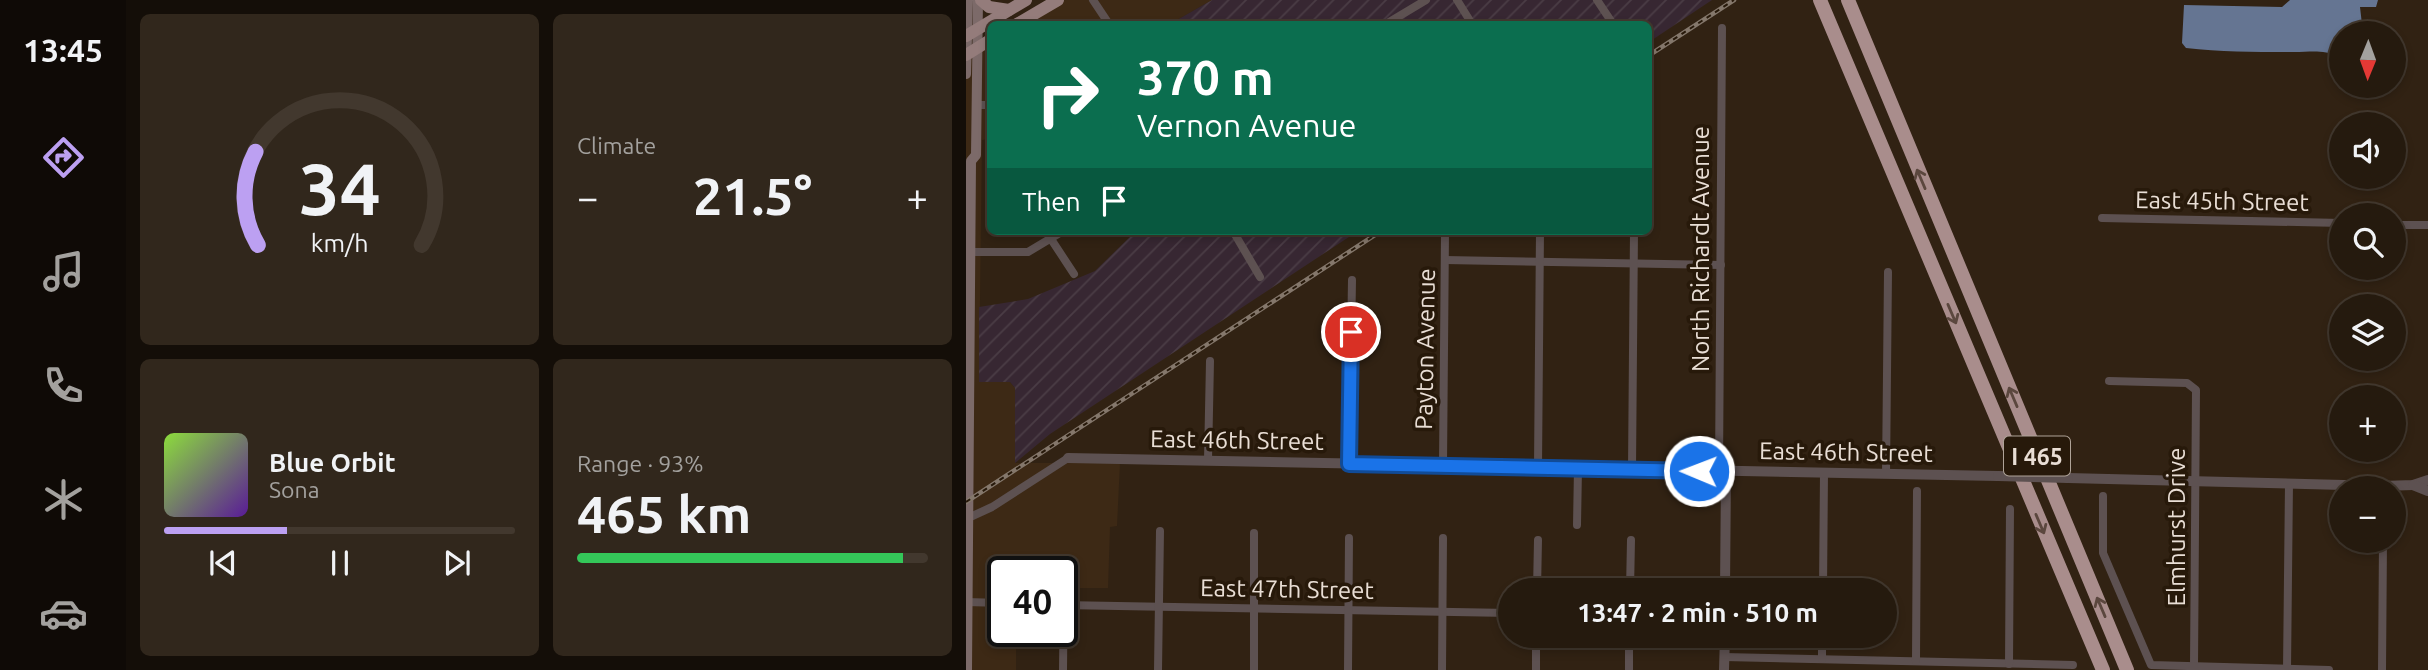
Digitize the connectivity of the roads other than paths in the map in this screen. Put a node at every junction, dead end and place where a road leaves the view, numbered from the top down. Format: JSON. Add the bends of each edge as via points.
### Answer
{"nodes":[{"id":1,"x":968,"y":0,"type":"edge"},
{"id":2,"x":980,"y":0,"type":"edge"},
{"id":3,"x":1026,"y":0,"type":"edge"},
{"id":4,"x":1058,"y":0,"type":"edge"},
{"id":5,"x":1093,"y":0,"type":"edge"},
{"id":6,"x":1426,"y":0,"type":"edge"},
{"id":7,"x":1457,"y":0,"type":"edge"},
{"id":8,"x":1597,"y":0,"type":"edge"},
{"id":9,"x":1815,"y":0,"type":"edge"},
{"id":10,"x":1820,"y":0,"type":"edge"},
{"id":11,"x":1849,"y":1,"type":"edge"},
{"id":12,"x":1009,"y":10,"type":"junction"},
{"id":13,"x":990,"y":21,"type":"edge"},
{"id":14,"x":1022,"y":21,"type":"edge"},
{"id":15,"x":1107,"y":21,"type":"edge"},
{"id":16,"x":1391,"y":21,"type":"edge"},
{"id":17,"x":1470,"y":21,"type":"edge"},
{"id":18,"x":1610,"y":21,"type":"edge"},
{"id":19,"x":987,"y":23,"type":"edge"},
{"id":20,"x":1722,"y":28,"type":"dead end"},
{"id":21,"x":970,"y":33,"type":"edge"},
{"id":22,"x":987,"y":42,"type":"edge"},
{"id":23,"x":970,"y":53,"type":"edge"},
{"id":24,"x":1846,"y":62,"type":"junction"},
{"id":25,"x":966,"y":74,"type":"edge"},
{"id":26,"x":976,"y":105,"type":"junction"},
{"id":27,"x":987,"y":105,"type":"edge"},
{"id":28,"x":969,"y":158,"type":"edge"},
{"id":29,"x":2102,"y":218,"type":"dead end"},
{"id":30,"x":2329,"y":223,"type":"edge"},
{"id":31,"x":2406,"y":225,"type":"edge"},
{"id":32,"x":2428,"y":225,"type":"edge"},
{"id":33,"x":1057,"y":235,"type":"edge"},
{"id":34,"x":1235,"y":235,"type":"edge"},
{"id":35,"x":1445,"y":235,"type":"edge"},
{"id":36,"x":1540,"y":235,"type":"edge"},
{"id":37,"x":1634,"y":235,"type":"edge"},
{"id":38,"x":1051,"y":239,"type":"junction"},
{"id":39,"x":970,"y":252,"type":"junction"},
{"id":40,"x":1445,"y":260,"type":"junction"},
{"id":41,"x":1540,"y":262,"type":"junction"},
{"id":42,"x":1633,"y":264,"type":"junction"},
{"id":43,"x":1720,"y":265,"type":"junction"},
{"id":44,"x":1888,"y":272,"type":"dead end"},
{"id":45,"x":1074,"y":274,"type":"dead end"},
{"id":46,"x":1260,"y":277,"type":"dead end"},
{"id":47,"x":1352,"y":280,"type":"dead end"},
{"id":48,"x":1210,"y":361,"type":"dead end"},
{"id":49,"x":2109,"y":381,"type":"dead end"},
{"id":50,"x":967,"y":384,"type":"edge"},
{"id":51,"x":1068,"y":458,"type":"joint"},
{"id":52,"x":1208,"y":460,"type":"junction"},
{"id":53,"x":1349,"y":464,"type":"junction"},
{"id":54,"x":1443,"y":465,"type":"junction"},
{"id":55,"x":1538,"y":467,"type":"junction"},
{"id":56,"x":1578,"y":468,"type":"junction"},
{"id":57,"x":1632,"y":469,"type":"junction"},
{"id":58,"x":1723,"y":471,"type":"junction"},
{"id":59,"x":1824,"y":472,"type":"junction"},
{"id":60,"x":1886,"y":474,"type":"junction"},
{"id":61,"x":967,"y":478,"type":"edge"},
{"id":62,"x":2428,"y":480,"type":"edge"},
{"id":63,"x":2195,"y":481,"type":"junction"},
{"id":64,"x":2290,"y":483,"type":"junction"},
{"id":65,"x":2329,"y":485,"type":"edge"},
{"id":66,"x":2406,"y":485,"type":"edge"},
{"id":67,"x":2413,"y":485,"type":"junction"},
{"id":68,"x":1917,"y":491,"type":"dead end"},
{"id":69,"x":2428,"y":491,"type":"edge"},
{"id":70,"x":2103,"y":496,"type":"dead end"},
{"id":71,"x":2010,"y":509,"type":"dead end"},
{"id":72,"x":968,"y":518,"type":"junction"},
{"id":73,"x":1577,"y":525,"type":"dead end"},
{"id":74,"x":1160,"y":531,"type":"dead end"},
{"id":75,"x":1254,"y":533,"type":"dead end"},
{"id":76,"x":1349,"y":538,"type":"dead end"},
{"id":77,"x":1443,"y":538,"type":"dead end"},
{"id":78,"x":1538,"y":540,"type":"dead end"},
{"id":79,"x":1631,"y":540,"type":"dead end"},
{"id":80,"x":2383,"y":553,"type":"edge"},
{"id":81,"x":1537,"y":578,"type":"edge"},
{"id":82,"x":1630,"y":578,"type":"edge"},
{"id":83,"x":1725,"y":578,"type":"edge"},
{"id":84,"x":1823,"y":578,"type":"edge"},
{"id":85,"x":967,"y":602,"type":"edge"},
{"id":86,"x":987,"y":603,"type":"edge"},
{"id":87,"x":1078,"y":605,"type":"edge"},
{"id":88,"x":1158,"y":606,"type":"junction"},
{"id":89,"x":1254,"y":608,"type":"junction"},
{"id":90,"x":1349,"y":610,"type":"junction"},
{"id":91,"x":1442,"y":611,"type":"junction"},
{"id":92,"x":1498,"y":613,"type":"edge"},
{"id":93,"x":1063,"y":647,"type":"edge"},
{"id":94,"x":1536,"y":648,"type":"edge"},
{"id":95,"x":1629,"y":648,"type":"edge"},
{"id":96,"x":1724,"y":648,"type":"edge"},
{"id":97,"x":1822,"y":648,"type":"edge"},
{"id":98,"x":1724,"y":657,"type":"junction"},
{"id":99,"x":1822,"y":660,"type":"junction"},
{"id":100,"x":1916,"y":661,"type":"junction"},
{"id":101,"x":2009,"y":664,"type":"junction"},
{"id":102,"x":2073,"y":665,"type":"dead end"},
{"id":103,"x":2194,"y":666,"type":"junction"},
{"id":104,"x":2287,"y":669,"type":"edge"},
{"id":105,"x":967,"y":670,"type":"edge"},
{"id":106,"x":1063,"y":670,"type":"edge"},
{"id":107,"x":1158,"y":670,"type":"edge"},
{"id":108,"x":1254,"y":670,"type":"edge"},
{"id":109,"x":1348,"y":670,"type":"edge"},
{"id":110,"x":1442,"y":670,"type":"edge"},
{"id":111,"x":1536,"y":670,"type":"edge"},
{"id":112,"x":1629,"y":670,"type":"edge"},
{"id":113,"x":1724,"y":670,"type":"edge"},
{"id":114,"x":2103,"y":670,"type":"edge"},
{"id":115,"x":2127,"y":670,"type":"edge"},
{"id":116,"x":2329,"y":670,"type":"edge"},
{"id":117,"x":2382,"y":670,"type":"edge"}],
"edges":[{"from":1,"to":21,"type":"main road"},
{"from":2,"to":12,"type":"main road","via":[[989,8]]},
{"from":2,"to":21,"type":"main road"},
{"from":3,"to":12,"type":"main road"},
{"from":4,"to":14,"type":"main road"},
{"from":5,"to":15,"type":"street"},
{"from":6,"to":16,"type":"street"},
{"from":7,"to":17,"type":"street"},
{"from":8,"to":18,"type":"street"},
{"from":9,"to":24,"type":"highway"},
{"from":10,"to":24,"type":"highway","number":"I 465"},
{"from":115,"to":11,"type":"highway","number":"I 465","one_way":true},
{"from":12,"to":13,"type":"main road"},
{"from":19,"to":21,"type":"main road"},
{"from":20,"to":43,"type":"street","name":"North Richardt Avenue"},
{"from":21,"to":23,"type":"main road"},
{"from":22,"to":23,"type":"main road"},
{"from":23,"to":25,"type":"main road"},
{"from":23,"to":26,"type":"main road"},
{"from":24,"to":114,"type":"highway","number":"I 465","one_way":true},
{"from":26,"to":27,"type":"street"},
{"from":26,"to":28,"type":"main road","via":[[976,155]]},
{"from":28,"to":39,"type":"main road"},
{"from":29,"to":30,"type":"street","name":"East 45th Street"},
{"from":31,"to":32,"type":"street"},
{"from":33,"to":38,"type":"street"},
{"from":34,"to":46,"type":"street"},
{"from":35,"to":40,"type":"street","name":"Payton Avenue"},
{"from":36,"to":41,"type":"street"},
{"from":37,"to":42,"type":"street"},
{"from":38,"to":39,"type":"street","via":[[1028,253]]},
{"from":38,"to":45,"type":"street"},
{"from":39,"to":50,"type":"main road"},
{"from":40,"to":41,"type":"street"},
{"from":40,"to":54,"type":"street","name":"Payton Avenue"},
{"from":41,"to":42,"type":"street"},
{"from":41,"to":55,"type":"street"},
{"from":42,"to":43,"type":"street"},
{"from":42,"to":57,"type":"street"},
{"from":43,"to":58,"type":"street","name":"North Richardt Avenue"},
{"from":44,"to":60,"type":"street"},
{"from":47,"to":53,"type":"street"},
{"from":48,"to":52,"type":"street"},
{"from":49,"to":63,"type":"street","name":"Elmhurst Drive","via":[[2187,383],[2195,388]]},
{"from":50,"to":61,"type":"main road"},
{"from":51,"to":52,"type":"street","name":"East 46th Street"},
{"from":51,"to":72,"type":"street"},
{"from":52,"to":53,"type":"street","name":"East 46th Street"},
{"from":53,"to":54,"type":"street","name":"East 46th Street"},
{"from":54,"to":55,"type":"street","name":"East 46th Street"},
{"from":55,"to":56,"type":"street","name":"East 46th Street"},
{"from":56,"to":57,"type":"street","name":"East 46th Street"},
{"from":56,"to":73,"type":"street"},
{"from":57,"to":58,"type":"street","name":"East 46th Street"},
{"from":58,"to":59,"type":"street","name":"East 46th Street"},
{"from":58,"to":83,"type":"street","name":"North Richardt Avenue"},
{"from":59,"to":60,"type":"street","name":"East 46th Street"},
{"from":59,"to":84,"type":"street"},
{"from":60,"to":63,"type":"street","name":"East 46th Street","bridge":true},
{"from":61,"to":72,"type":"main road"},
{"from":62,"to":67,"type":"street","name":"East 46th Street"},
{"from":63,"to":64,"type":"street","name":"East 46th Street"},
{"from":63,"to":103,"type":"street","name":"Elmhurst Drive"},
{"from":64,"to":65,"type":"street","name":"East 46th Street"},
{"from":64,"to":104,"type":"street"},
{"from":66,"to":67,"type":"street","name":"East 46th Street"},
{"from":67,"to":69,"type":"street","name":"East 46th Street"},
{"from":68,"to":100,"type":"street"},
{"from":70,"to":103,"type":"street","via":[[2103,553],[2151,665]]},
{"from":71,"to":101,"type":"street"},
{"from":72,"to":85,"type":"main road"},
{"from":74,"to":88,"type":"street"},
{"from":75,"to":89,"type":"street"},
{"from":76,"to":90,"type":"street"},
{"from":77,"to":91,"type":"street"},
{"from":78,"to":81,"type":"street"},
{"from":79,"to":82,"type":"street"},
{"from":80,"to":117,"type":"street"},
{"from":85,"to":86,"type":"street"},
{"from":85,"to":105,"type":"main road"},
{"from":87,"to":88,"type":"street","name":"East 47th Street"},
{"from":88,"to":89,"type":"street","name":"East 47th Street"},
{"from":88,"to":107,"type":"street"},
{"from":89,"to":90,"type":"street","name":"East 47th Street"},
{"from":89,"to":108,"type":"street"},
{"from":90,"to":91,"type":"street","name":"East 47th Street"},
{"from":90,"to":109,"type":"street"},
{"from":91,"to":92,"type":"street","name":"East 47th Street"},
{"from":91,"to":110,"type":"street"},
{"from":93,"to":106,"type":"street"},
{"from":94,"to":111,"type":"street"},
{"from":95,"to":112,"type":"street"},
{"from":96,"to":98,"type":"street"},
{"from":97,"to":99,"type":"street"},
{"from":98,"to":99,"type":"street"},
{"from":98,"to":113,"type":"street"},
{"from":99,"to":100,"type":"street"},
{"from":100,"to":101,"type":"street"},
{"from":101,"to":102,"type":"street"},
{"from":103,"to":104,"type":"street"},
{"from":104,"to":116,"type":"street"}]}
